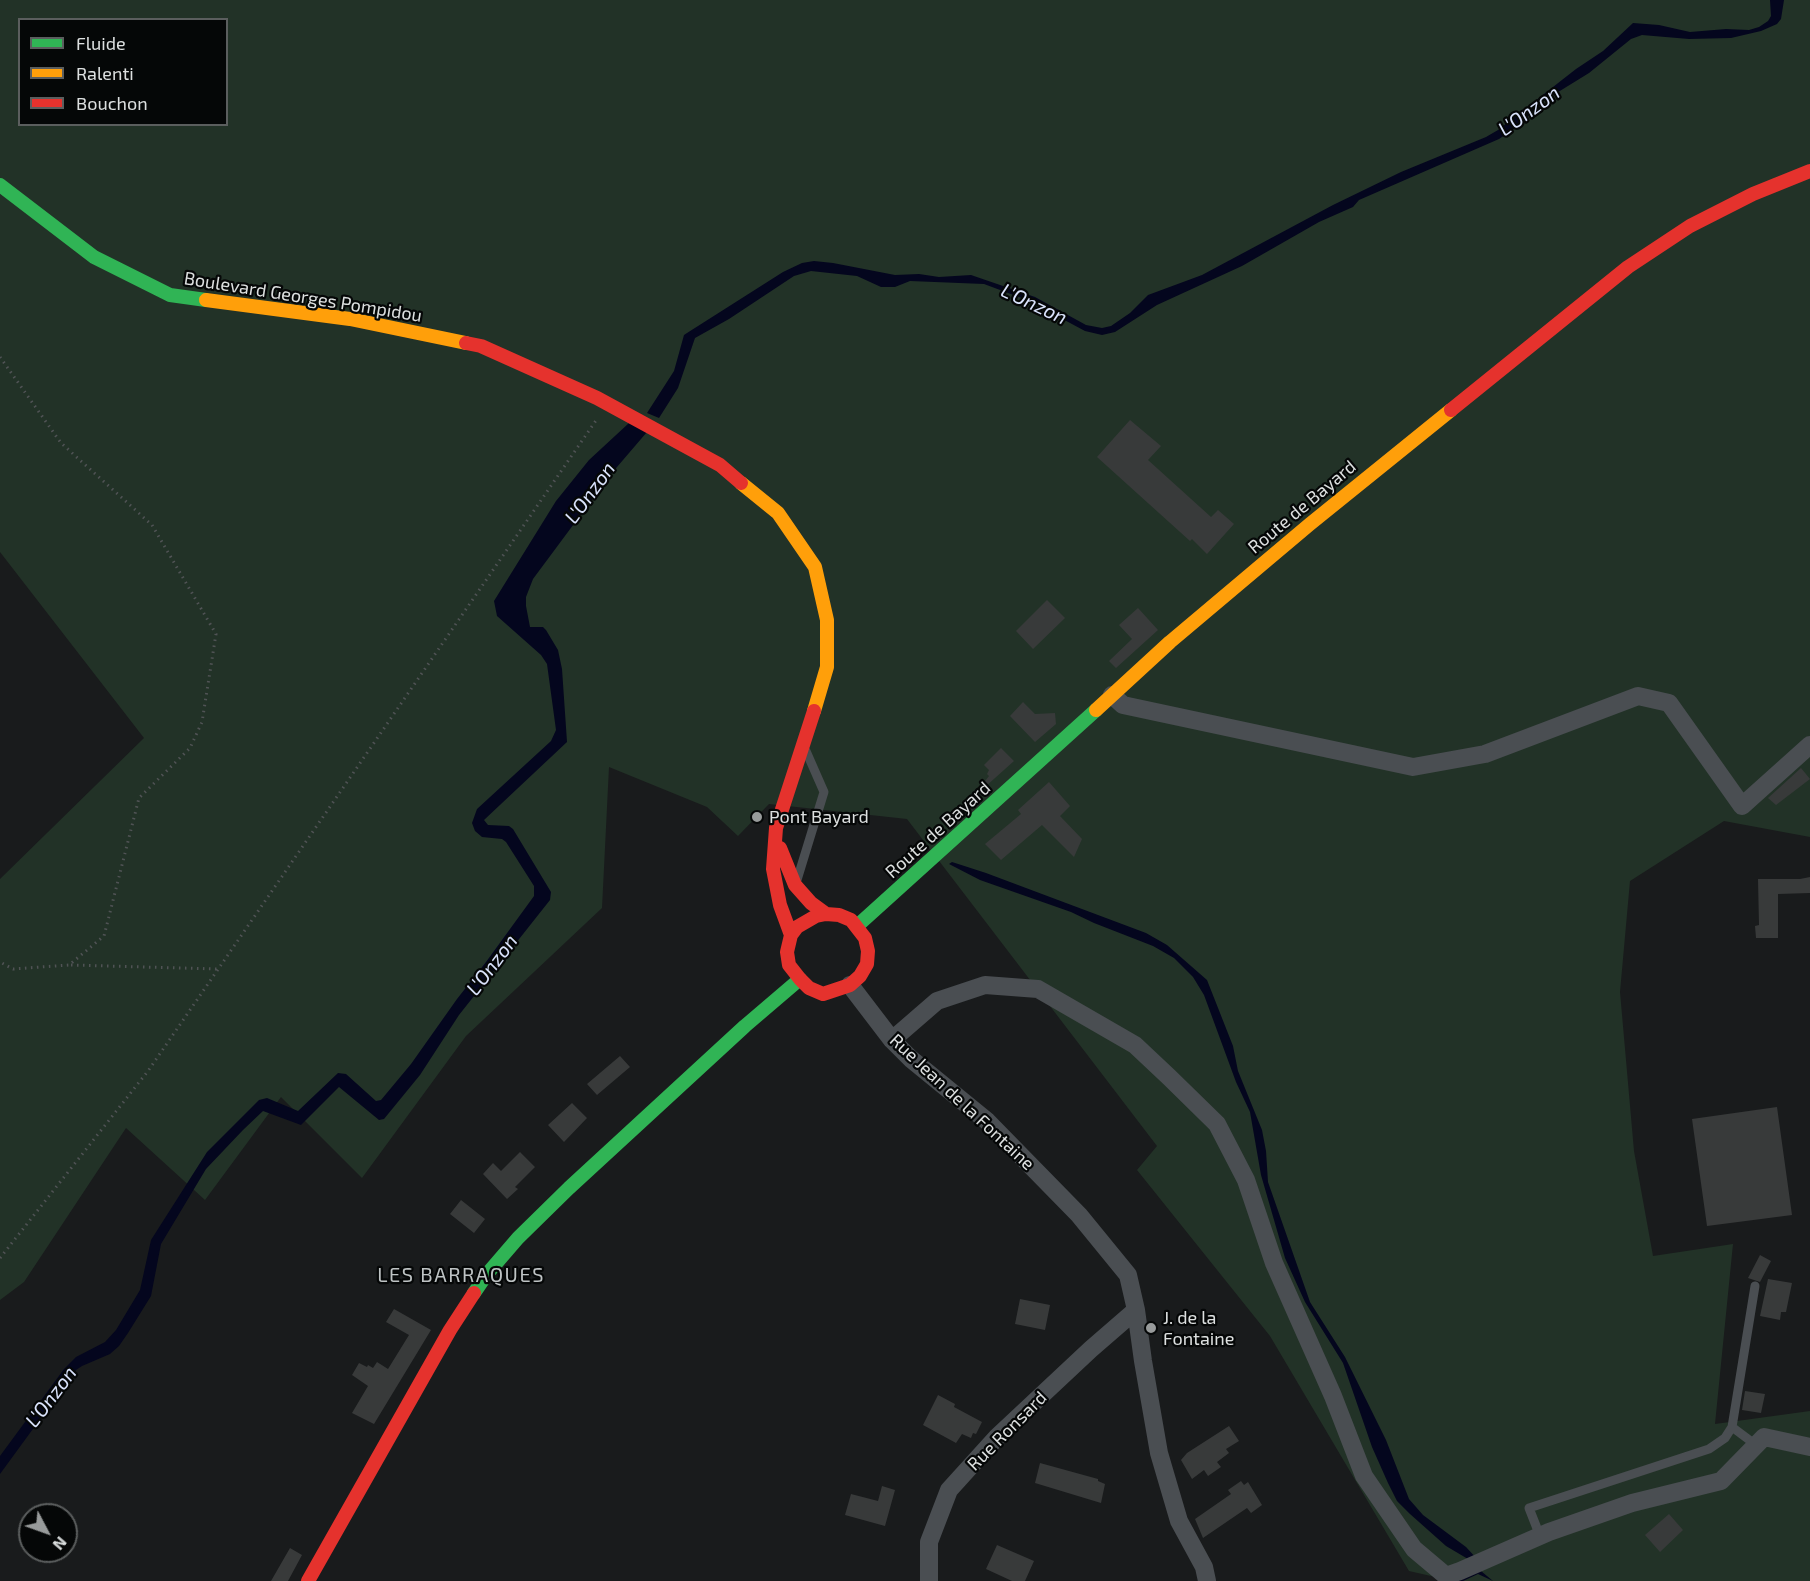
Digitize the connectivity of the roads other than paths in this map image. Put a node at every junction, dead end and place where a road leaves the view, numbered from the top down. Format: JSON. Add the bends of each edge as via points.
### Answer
{"nodes":[{"id":1,"x":1810,"y":171,"type":"edge"},
{"id":2,"x":0,"y":185,"type":"edge"},
{"id":3,"x":1112,"y":695,"type":"junction"},
{"id":4,"x":805,"y":741,"type":"junction"},
{"id":5,"x":1810,"y":745,"type":"edge"},
{"id":6,"x":776,"y":828,"type":"junction"},
{"id":7,"x":795,"y":885,"type":"junction"},
{"id":8,"x":826,"y":914,"type":"junction"},
{"id":9,"x":857,"y":926,"type":"junction"},
{"id":10,"x":790,"y":935,"type":"junction"},
{"id":11,"x":800,"y":979,"type":"junction"},
{"id":12,"x":850,"y":985,"type":"junction"},
{"id":13,"x":892,"y":1040,"type":"junction"},
{"id":14,"x":1755,"y":1286,"type":"dead end"},
{"id":15,"x":1136,"y":1310,"type":"junction"},
{"id":16,"x":1732,"y":1427,"type":"junction"},
{"id":17,"x":1756,"y":1445,"type":"junction"},
{"id":18,"x":1810,"y":1448,"type":"edge"},
{"id":19,"x":1540,"y":1536,"type":"junction"},
{"id":20,"x":308,"y":1581,"type":"edge"},
{"id":21,"x":928,"y":1581,"type":"edge"},
{"id":22,"x":1208,"y":1581,"type":"edge"}],
"edges":[{"from":1,"to":3,"type":"main road","name":"Route de Bayard","via":[[1690,226],[1628,267],[1310,524]]},
{"from":2,"to":4,"type":"main road","name":"Boulevard Georges Pompidou","via":[[93,257],[170,295],[350,319],[482,346],[597,398],[720,465],[778,513],[815,567],[827,620],[826,667]]},
{"from":3,"to":5,"type":"street","via":[[1123,705],[1413,767],[1485,754],[1638,696],[1669,703],[1742,806]]},
{"from":3,"to":9,"type":"main road","name":"Route de Bayard"},
{"from":4,"to":6,"type":"main road","name":"Boulevard Georges Pompidou"},
{"from":4,"to":7,"type":"lane","via":[[824,792]]},
{"from":6,"to":7,"type":"main road","via":[[783,859]]},
{"from":6,"to":10,"type":"main road","name":"Boulevard Georges Pompidou","via":[[774,879]]},
{"from":7,"to":8,"type":"main road"},
{"from":8,"to":9,"type":"main road","via":[[839,915]]},
{"from":8,"to":10,"type":"main road","via":[[806,920]]},
{"from":9,"to":12,"type":"main road","via":[[865,938],[867,964]]},
{"from":10,"to":11,"type":"main road","via":[[789,965]]},
{"from":11,"to":12,"type":"main road","via":[[823,994]]},
{"from":11,"to":20,"type":"main road","via":[[570,1188],[518,1238],[488,1274],[450,1330]]},
{"from":12,"to":13,"type":"street","name":"Rue Jean de la Fontaine"},
{"from":13,"to":15,"type":"street","name":"Rue Jean de la Fontaine","via":[[987,1121],[1079,1215],[1128,1275]]},
{"from":13,"to":19,"type":"street","via":[[937,1001],[985,985],[1038,989],[1135,1045],[1217,1124],[1246,1180],[1274,1263],[1364,1476],[1414,1549],[1446,1576]]},
{"from":14,"to":16,"type":"lane"},
{"from":15,"to":21,"type":"street","name":"Rue Ronsard","via":[[997,1437],[949,1490],[929,1542]]},
{"from":15,"to":22,"type":"street","name":"Rue Jean de la Fontaine","via":[[1160,1453],[1179,1521]]},
{"from":16,"to":17,"type":"lane"},
{"from":16,"to":19,"type":"lane","via":[[1725,1438],[1709,1449],[1529,1508]]},
{"from":17,"to":18,"type":"street","via":[[1764,1437]]},
{"from":17,"to":19,"type":"street","via":[[1721,1481],[1632,1503]]}]}
